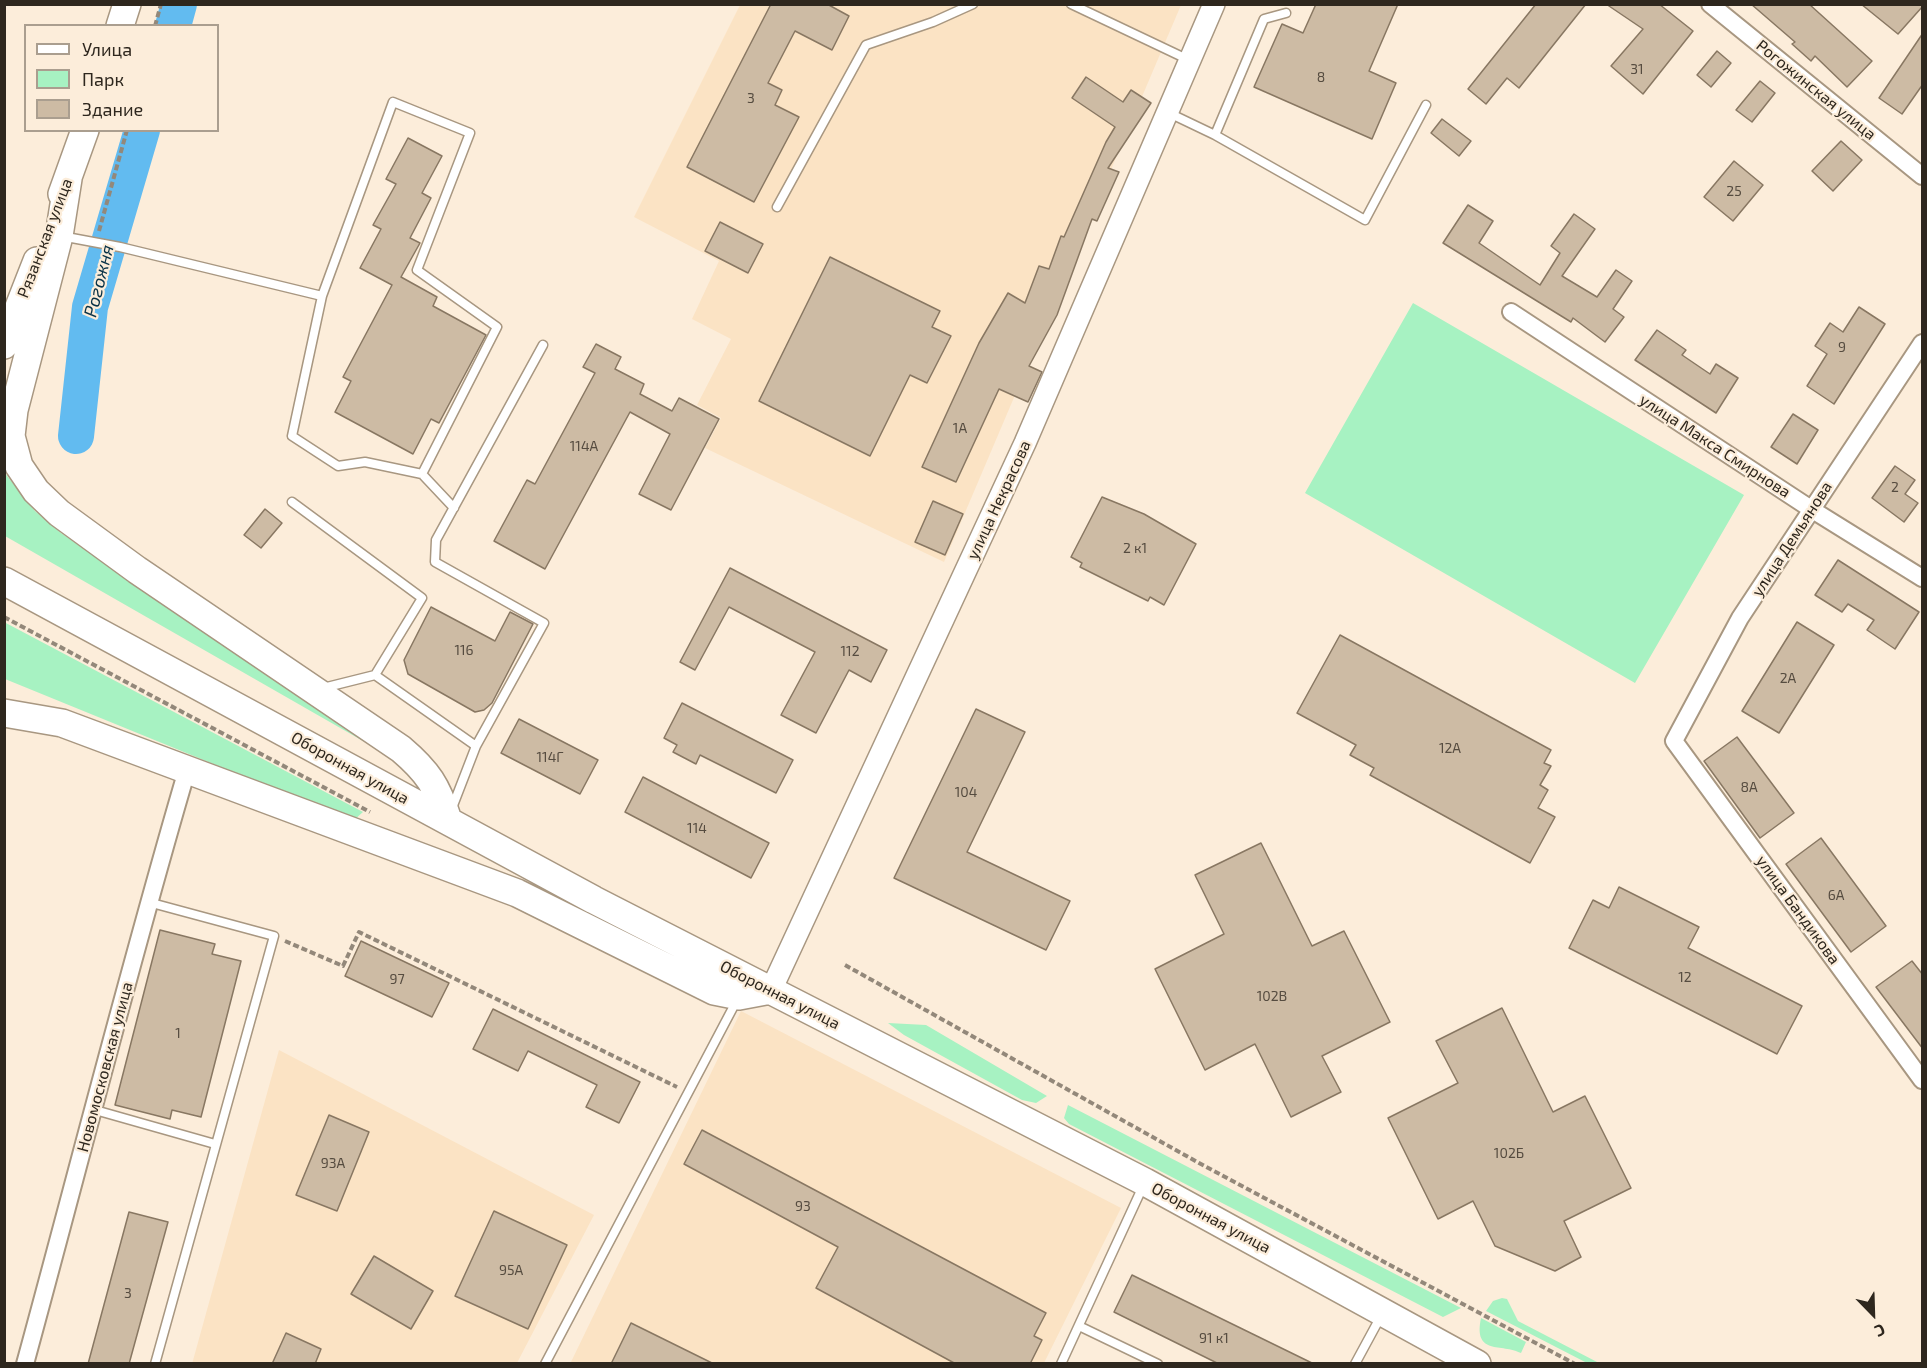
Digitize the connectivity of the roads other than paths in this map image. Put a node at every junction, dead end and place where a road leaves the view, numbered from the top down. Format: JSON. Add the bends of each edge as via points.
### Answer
{"nodes":[{"id":1,"x":127,"y":4,"type":"edge"},
{"id":2,"x":973,"y":4,"type":"edge"},
{"id":3,"x":1071,"y":4,"type":"edge"},
{"id":4,"x":1214,"y":4,"type":"edge"},
{"id":5,"x":1710,"y":4,"type":"edge"},
{"id":6,"x":1286,"y":14,"type":"dead end"},
{"id":7,"x":121,"y":24,"type":"edge"},
{"id":8,"x":1189,"y":60,"type":"junction"},
{"id":9,"x":1426,"y":105,"type":"dead end"},
{"id":10,"x":1166,"y":111,"type":"junction"},
{"id":11,"x":84,"y":132,"type":"edge"},
{"id":12,"x":1215,"y":135,"type":"junction"},
{"id":13,"x":1923,"y":176,"type":"edge"},
{"id":14,"x":68,"y":178,"type":"junction"},
{"id":15,"x":777,"y":207,"type":"dead end"},
{"id":16,"x":59,"y":236,"type":"junction"},
{"id":17,"x":322,"y":296,"type":"junction"},
{"id":18,"x":1510,"y":312,"type":"dead end"},
{"id":19,"x":1923,"y":343,"type":"edge"},
{"id":20,"x":4,"y":345,"type":"edge"},
{"id":21,"x":543,"y":345,"type":"dead end"},
{"id":22,"x":422,"y":474,"type":"junction"},
{"id":23,"x":292,"y":502,"type":"dead end"},
{"id":24,"x":454,"y":508,"type":"junction"},
{"id":25,"x":1811,"y":509,"type":"junction"},
{"id":26,"x":1923,"y":578,"type":"edge"},
{"id":27,"x":4,"y":580,"type":"edge"},
{"id":28,"x":375,"y":675,"type":"junction"},
{"id":29,"x":316,"y":690,"type":"junction"},
{"id":30,"x":4,"y":713,"type":"edge"},
{"id":31,"x":1674,"y":741,"type":"joint"},
{"id":32,"x":476,"y":746,"type":"junction"},
{"id":33,"x":187,"y":770,"type":"junction"},
{"id":34,"x":447,"y":820,"type":"junction"},
{"id":35,"x":471,"y":833,"type":"junction"},
{"id":36,"x":518,"y":893,"type":"junction"},
{"id":37,"x":594,"y":900,"type":"junction"},
{"id":38,"x":148,"y":902,"type":"junction"},
{"id":39,"x":753,"y":988,"type":"junction"},
{"id":40,"x":1923,"y":1080,"type":"edge"},
{"id":41,"x":95,"y":1110,"type":"junction"},
{"id":42,"x":215,"y":1144,"type":"junction"},
{"id":43,"x":1145,"y":1182,"type":"junction"},
{"id":44,"x":1383,"y":1311,"type":"junction"},
{"id":45,"x":1079,"y":1326,"type":"junction"},
{"id":46,"x":25,"y":1364,"type":"edge"},
{"id":47,"x":154,"y":1364,"type":"edge"},
{"id":48,"x":546,"y":1364,"type":"edge"},
{"id":49,"x":1060,"y":1364,"type":"edge"},
{"id":50,"x":1158,"y":1364,"type":"edge"},
{"id":51,"x":1355,"y":1364,"type":"edge"},
{"id":52,"x":1477,"y":1364,"type":"edge"}],
"edges":[{"from":1,"to":7,"type":"main road"},
{"from":2,"to":15,"type":"lane","via":[[866,45]]},
{"from":3,"to":8,"type":"lane"},
{"from":4,"to":8,"type":"street","name":"улица Некрасова"},
{"from":5,"to":13,"type":"street","name":"Рогожинская улица"},
{"from":6,"to":12,"type":"lane","via":[[1264,20]]},
{"from":8,"to":10,"type":"street","name":"улица Некрасова"},
{"from":9,"to":12,"type":"lane","via":[[1365,220]]},
{"from":10,"to":12,"type":"lane"},
{"from":10,"to":39,"type":"street","name":"улица Некрасова","via":[[1025,443]]},
{"from":11,"to":14,"type":"main road","name":"Рязанская улица"},
{"from":14,"to":16,"type":"main road"},
{"from":14,"to":20,"type":"main road","name":"Рязанская улица"},
{"from":16,"to":17,"type":"lane"},
{"from":16,"to":29,"type":"main road","via":[[14,410],[10,436],[20,466],[36,491],[59,513]]},
{"from":17,"to":22,"type":"lane","via":[[292,436],[338,466],[365,462]]},
{"from":17,"to":22,"type":"lane","via":[[393,102],[470,134],[417,270],[497,327]]},
{"from":18,"to":25,"type":"street","name":"улица Макса Смирнова"},
{"from":19,"to":25,"type":"street","name":"улица Демьянова"},
{"from":21,"to":24,"type":"lane"},
{"from":22,"to":24,"type":"lane"},
{"from":23,"to":28,"type":"lane","via":[[422,598]]},
{"from":24,"to":32,"type":"lane","via":[[436,540],[435,562],[544,623]]},
{"from":25,"to":26,"type":"street","name":"улица Макса Смирнова"},
{"from":25,"to":31,"type":"street","name":"улица Демьянова","via":[[1740,618]]},
{"from":27,"to":34,"type":"main road","name":"Оборонная улица"},
{"from":28,"to":29,"type":"lane"},
{"from":28,"to":32,"type":"lane"},
{"from":29,"to":34,"type":"main road","via":[[423,768],[438,789]]},
{"from":30,"to":33,"type":"main road","via":[[62,723]]},
{"from":31,"to":40,"type":"street","name":"улица Бандикова"},
{"from":32,"to":34,"type":"lane"},
{"from":33,"to":36,"type":"main road"},
{"from":33,"to":38,"type":"street","name":"Новомосковская улица"},
{"from":34,"to":35,"type":"main road","name":"Оборонная улица"},
{"from":35,"to":36,"type":"main road"},
{"from":35,"to":37,"type":"main road","name":"Оборонная улица"},
{"from":36,"to":37,"type":"main road"},
{"from":36,"to":39,"type":"main road","via":[[714,991]]},
{"from":37,"to":39,"type":"main road","name":"Оборонная улица"},
{"from":38,"to":41,"type":"street","name":"Новомосковская улица"},
{"from":38,"to":42,"type":"lane","via":[[274,936]]},
{"from":39,"to":43,"type":"main road","name":"Оборонная улица"},
{"from":39,"to":48,"type":"lane","via":[[688,1092]]},
{"from":41,"to":42,"type":"lane"},
{"from":41,"to":46,"type":"street","name":"Новомосковская улица"},
{"from":42,"to":47,"type":"lane"},
{"from":43,"to":44,"type":"main road","name":"Оборонная улица"},
{"from":43,"to":45,"type":"lane"},
{"from":44,"to":51,"type":"lane"},
{"from":44,"to":52,"type":"main road","name":"Оборонная улица"},
{"from":45,"to":49,"type":"lane"},
{"from":45,"to":50,"type":"lane"}]}
